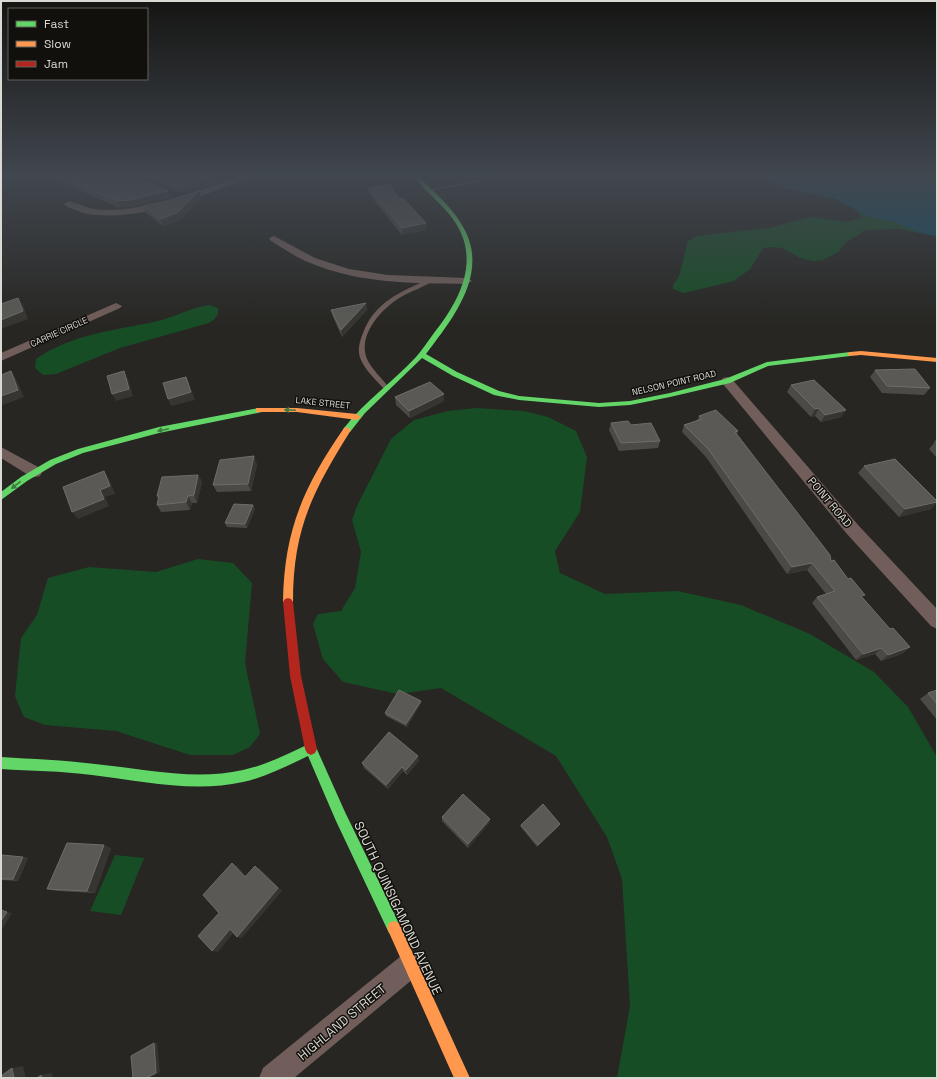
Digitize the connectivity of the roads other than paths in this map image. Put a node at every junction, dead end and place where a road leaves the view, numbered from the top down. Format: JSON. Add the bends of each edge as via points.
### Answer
{"nodes":[{"id":1,"x":459,"y":225,"type":"edge"},
{"id":2,"x":274,"y":239,"type":"dead end"},
{"id":3,"x":431,"y":280,"type":"junction"},
{"id":4,"x":467,"y":281,"type":"junction"},
{"id":5,"x":116,"y":306,"type":"dead end"},
{"id":6,"x":422,"y":355,"type":"junction"},
{"id":7,"x":1,"y":357,"type":"edge"},
{"id":8,"x":937,"y":360,"type":"edge"},
{"id":9,"x":727,"y":381,"type":"junction"},
{"id":10,"x":386,"y":388,"type":"junction"},
{"id":11,"x":357,"y":417,"type":"junction"},
{"id":12,"x":1,"y":452,"type":"edge"},
{"id":13,"x":35,"y":472,"type":"junction"},
{"id":14,"x":1,"y":497,"type":"edge"},
{"id":15,"x":937,"y":621,"type":"edge"},
{"id":16,"x":311,"y":749,"type":"junction"},
{"id":17,"x":1,"y":763,"type":"edge"},
{"id":18,"x":410,"y":965,"type":"junction"},
{"id":19,"x":273,"y":1078,"type":"edge"},
{"id":20,"x":462,"y":1078,"type":"edge"}],
"edges":[{"from":1,"to":4,"type":"main road","name":"LAKE STREET","via":[[470,252]]},
{"from":2,"to":3,"type":"street","via":[[311,260],[334,268],[366,274]]},
{"from":3,"to":4,"type":"street"},
{"from":3,"to":10,"type":"lane","via":[[382,306],[366,330],[361,348],[363,357]]},
{"from":4,"to":6,"type":"main road","name":"LAKE STREET","via":[[457,307]]},
{"from":5,"to":7,"type":"street","name":"CARRIE CIRCLE"},
{"from":6,"to":9,"type":"main road","name":"NELSON POINT ROAD","via":[[455,374],[498,393],[560,403],[599,406],[630,403]]},
{"from":6,"to":10,"type":"main road","name":"LAKE STREET"},
{"from":8,"to":9,"type":"main road","name":"NELSON POINT ROAD","via":[[889,354],[840,354],[767,364]]},
{"from":9,"to":15,"type":"street","name":"POINT ROAD","via":[[853,530]]},
{"from":10,"to":11,"type":"main road","name":"LAKE STREET"},
{"from":11,"to":13,"type":"main road","name":"LAKE STREET","one_way":true,"via":[[276,409],[243,413],[159,430],[81,451]]},
{"from":11,"to":16,"type":"main road","name":"SOUTH QUINSIGAMOND AVENUE","via":[[333,451],[310,494],[300,518],[292,557],[288,613],[291,651]]},
{"from":12,"to":13,"type":"street"},
{"from":13,"to":14,"type":"main road","name":"LAKE STREET","one_way":true},
{"from":16,"to":17,"type":"main road","via":[[266,769],[217,780]]},
{"from":16,"to":18,"type":"main road","name":"SOUTH QUINSIGAMOND AVENUE","via":[[325,785]]},
{"from":18,"to":19,"type":"street","name":"HIGHLAND STREET"},
{"from":18,"to":20,"type":"main road","name":"SOUTH QUINSIGAMOND AVENUE"}]}
